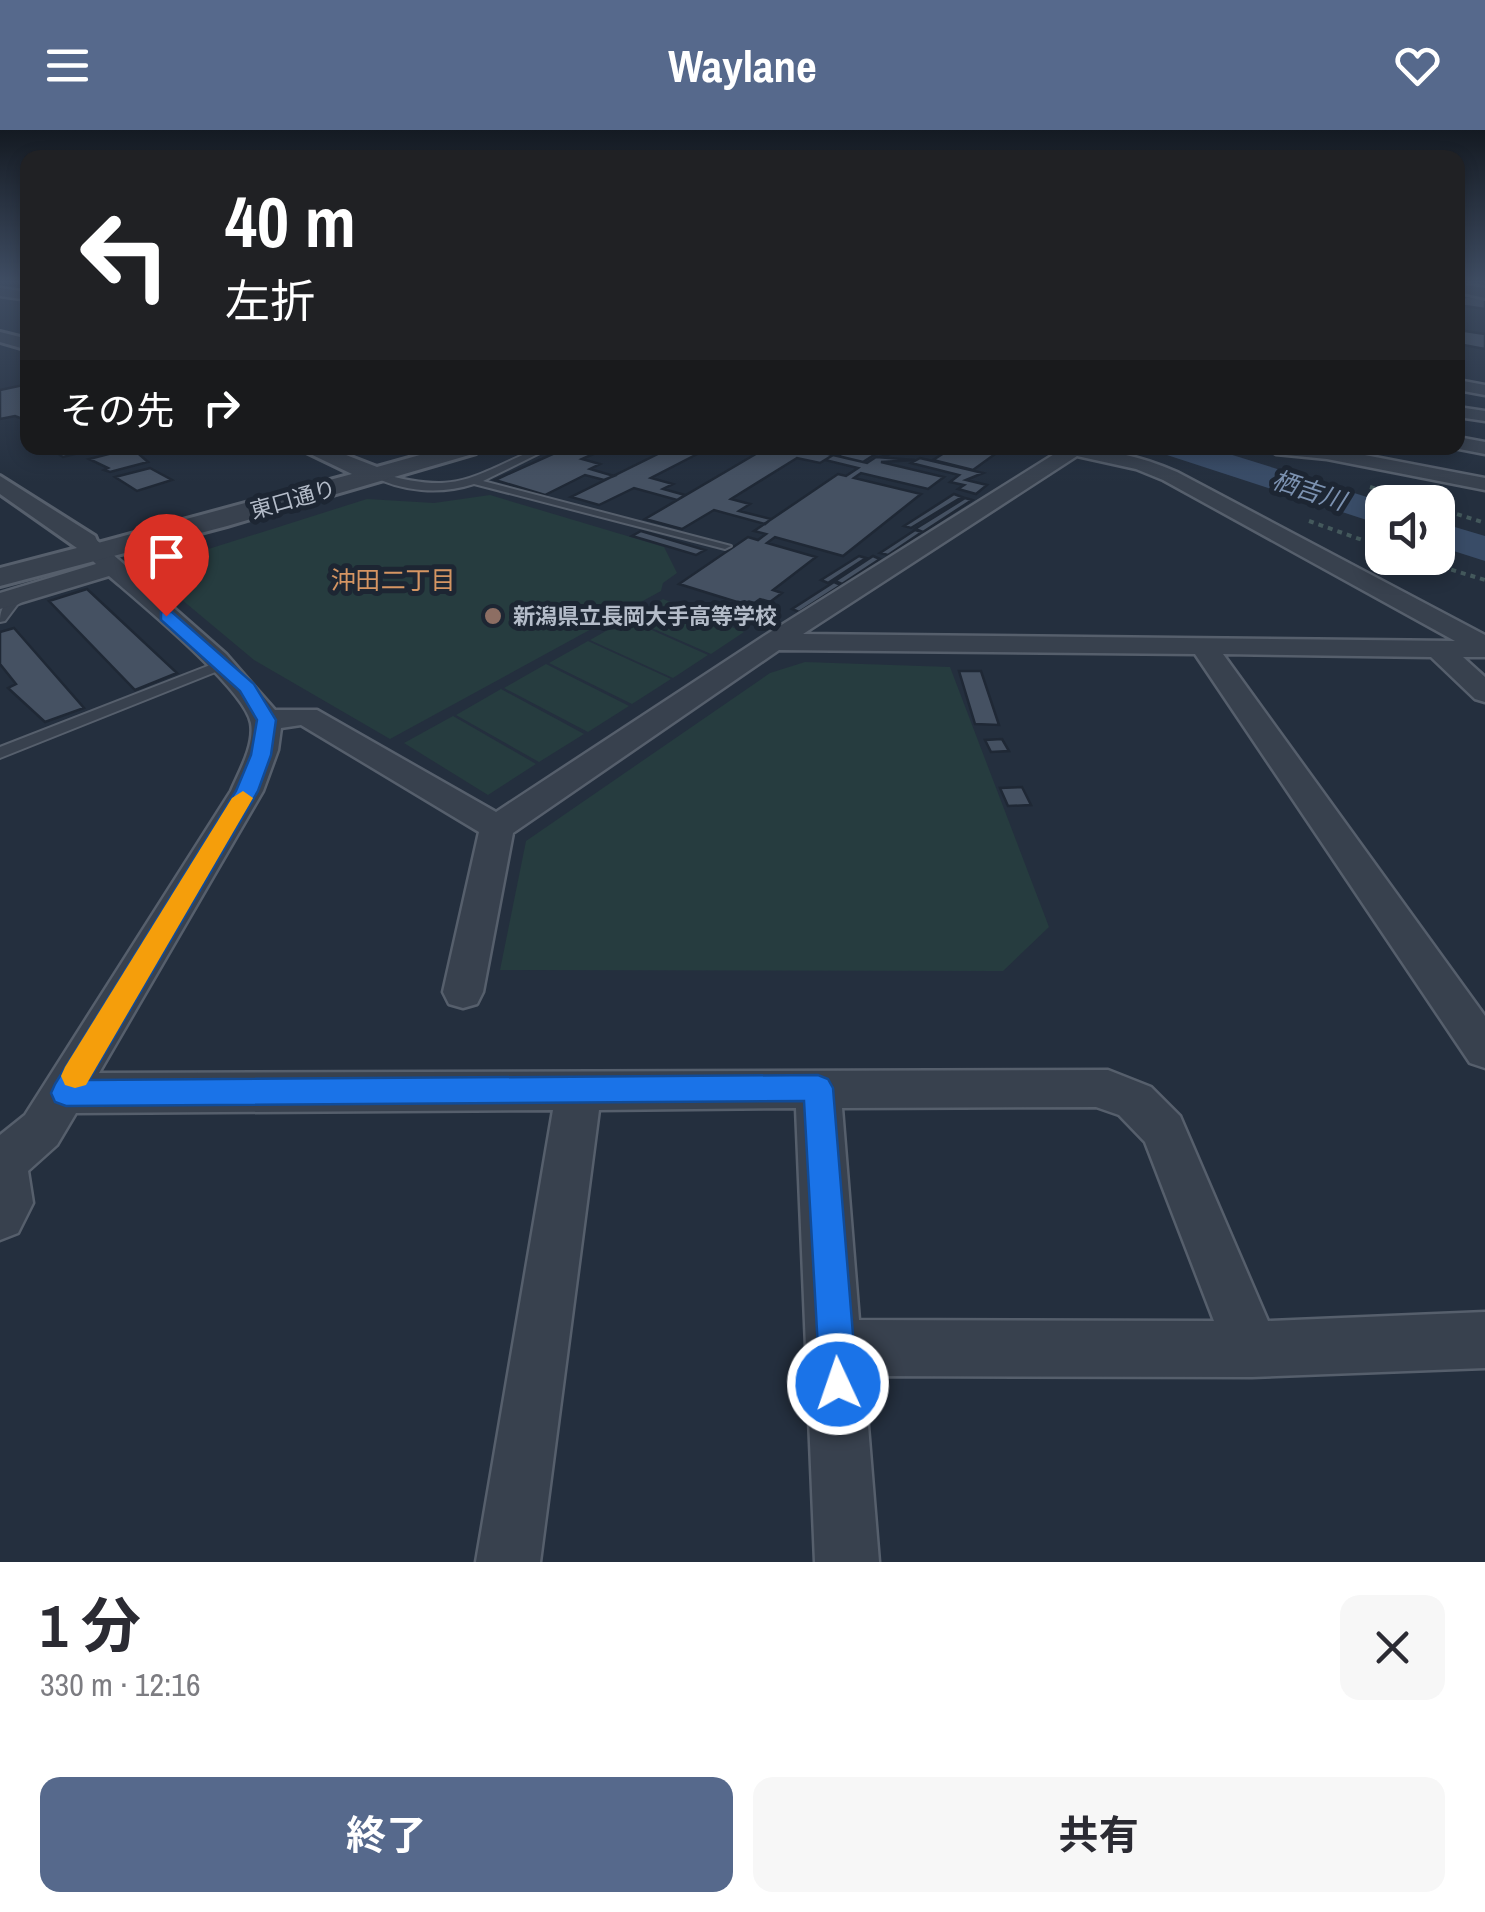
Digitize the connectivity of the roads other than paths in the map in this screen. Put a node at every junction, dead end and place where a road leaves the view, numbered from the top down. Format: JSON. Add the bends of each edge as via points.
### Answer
{"nodes":[{"id":1,"x":327,"y":455,"type":"edge"},
{"id":2,"x":407,"y":455,"type":"edge"},
{"id":3,"x":439,"y":455,"type":"edge"},
{"id":4,"x":528,"y":455,"type":"edge"},
{"id":5,"x":1064,"y":455,"type":"edge"},
{"id":6,"x":1104,"y":455,"type":"edge"},
{"id":7,"x":1337,"y":455,"type":"edge"},
{"id":8,"x":367,"y":472,"type":"junction"},
{"id":9,"x":0,"y":483,"type":"edge"},
{"id":10,"x":478,"y":483,"type":"junction"},
{"id":11,"x":1485,"y":484,"type":"edge"},
{"id":12,"x":726,"y":546,"type":"dead end"},
{"id":13,"x":97,"y":554,"type":"junction"},
{"id":14,"x":0,"y":564,"type":"edge"},
{"id":15,"x":0,"y":577,"type":"edge"},
{"id":16,"x":30,"y":592,"type":"junction"},
{"id":17,"x":0,"y":601,"type":"edge"},
{"id":18,"x":0,"y":618,"type":"edge"},
{"id":19,"x":773,"y":642,"type":"junction"},
{"id":20,"x":1204,"y":646,"type":"junction"},
{"id":21,"x":1485,"y":647,"type":"edge"},
{"id":22,"x":1439,"y":649,"type":"junction"},
{"id":23,"x":223,"y":664,"type":"junction"},
{"id":24,"x":1485,"y":692,"type":"edge"},
{"id":25,"x":267,"y":720,"type":"junction"},
{"id":26,"x":0,"y":752,"type":"edge"},
{"id":27,"x":497,"y":828,"type":"junction"},
{"id":28,"x":463,"y":992,"type":"dead end"},
{"id":29,"x":1485,"y":1050,"type":"edge"},
{"id":30,"x":818,"y":1088,"type":"junction"},
{"id":31,"x":579,"y":1092,"type":"junction"},
{"id":32,"x":66,"y":1093,"type":"junction"},
{"id":33,"x":2,"y":1165,"type":"edge"},
{"id":34,"x":0,"y":1216,"type":"edge"},
{"id":35,"x":1485,"y":1340,"type":"edge"},
{"id":36,"x":836,"y":1348,"type":"junction"},
{"id":37,"x":1252,"y":1349,"type":"junction"},
{"id":38,"x":508,"y":1562,"type":"edge"},
{"id":39,"x":846,"y":1562,"type":"edge"}],
"edges":[{"from":1,"to":8,"type":"street"},
{"from":2,"to":8,"type":"street","name":"東口通り"},
{"from":3,"to":8,"type":"street","name":"東口通り"},
{"from":4,"to":10,"type":"lane"},
{"from":5,"to":19,"type":"street"},
{"from":6,"to":21,"type":"street","via":[[1170,476]]},
{"from":7,"to":11,"type":"street"},
{"from":8,"to":10,"type":"lane","via":[[417,490]]},
{"from":8,"to":13,"type":"street","name":"東口通り"},
{"from":9,"to":13,"type":"street"},
{"from":10,"to":12,"type":"lane"},
{"from":13,"to":14,"type":"street","name":"東口通り"},
{"from":13,"to":15,"type":"street","name":"東口通り"},
{"from":13,"to":16,"type":"street"},
{"from":13,"to":23,"type":"street"},
{"from":16,"to":17,"type":"street"},
{"from":16,"to":18,"type":"lane"},
{"from":19,"to":20,"type":"street"},
{"from":19,"to":27,"type":"street"},
{"from":20,"to":22,"type":"street"},
{"from":20,"to":29,"type":"street"},
{"from":21,"to":22,"type":"street"},
{"from":22,"to":24,"type":"street"},
{"from":23,"to":25,"type":"street"},
{"from":23,"to":26,"type":"lane"},
{"from":25,"to":27,"type":"street","via":[[306,716]]},
{"from":25,"to":32,"type":"street","via":[[247,791]]},
{"from":27,"to":28,"type":"street"},
{"from":30,"to":31,"type":"street"},
{"from":30,"to":36,"type":"street"},
{"from":30,"to":37,"type":"street","via":[[1096,1087],[1126,1093],[1149,1108],[1164,1130]]},
{"from":31,"to":32,"type":"street"},
{"from":31,"to":38,"type":"street"},
{"from":32,"to":33,"type":"street","via":[[41,1130]]},
{"from":33,"to":34,"type":"street","via":[[8,1204]]},
{"from":35,"to":37,"type":"street"},
{"from":36,"to":37,"type":"street"},
{"from":36,"to":39,"type":"street"}]}
